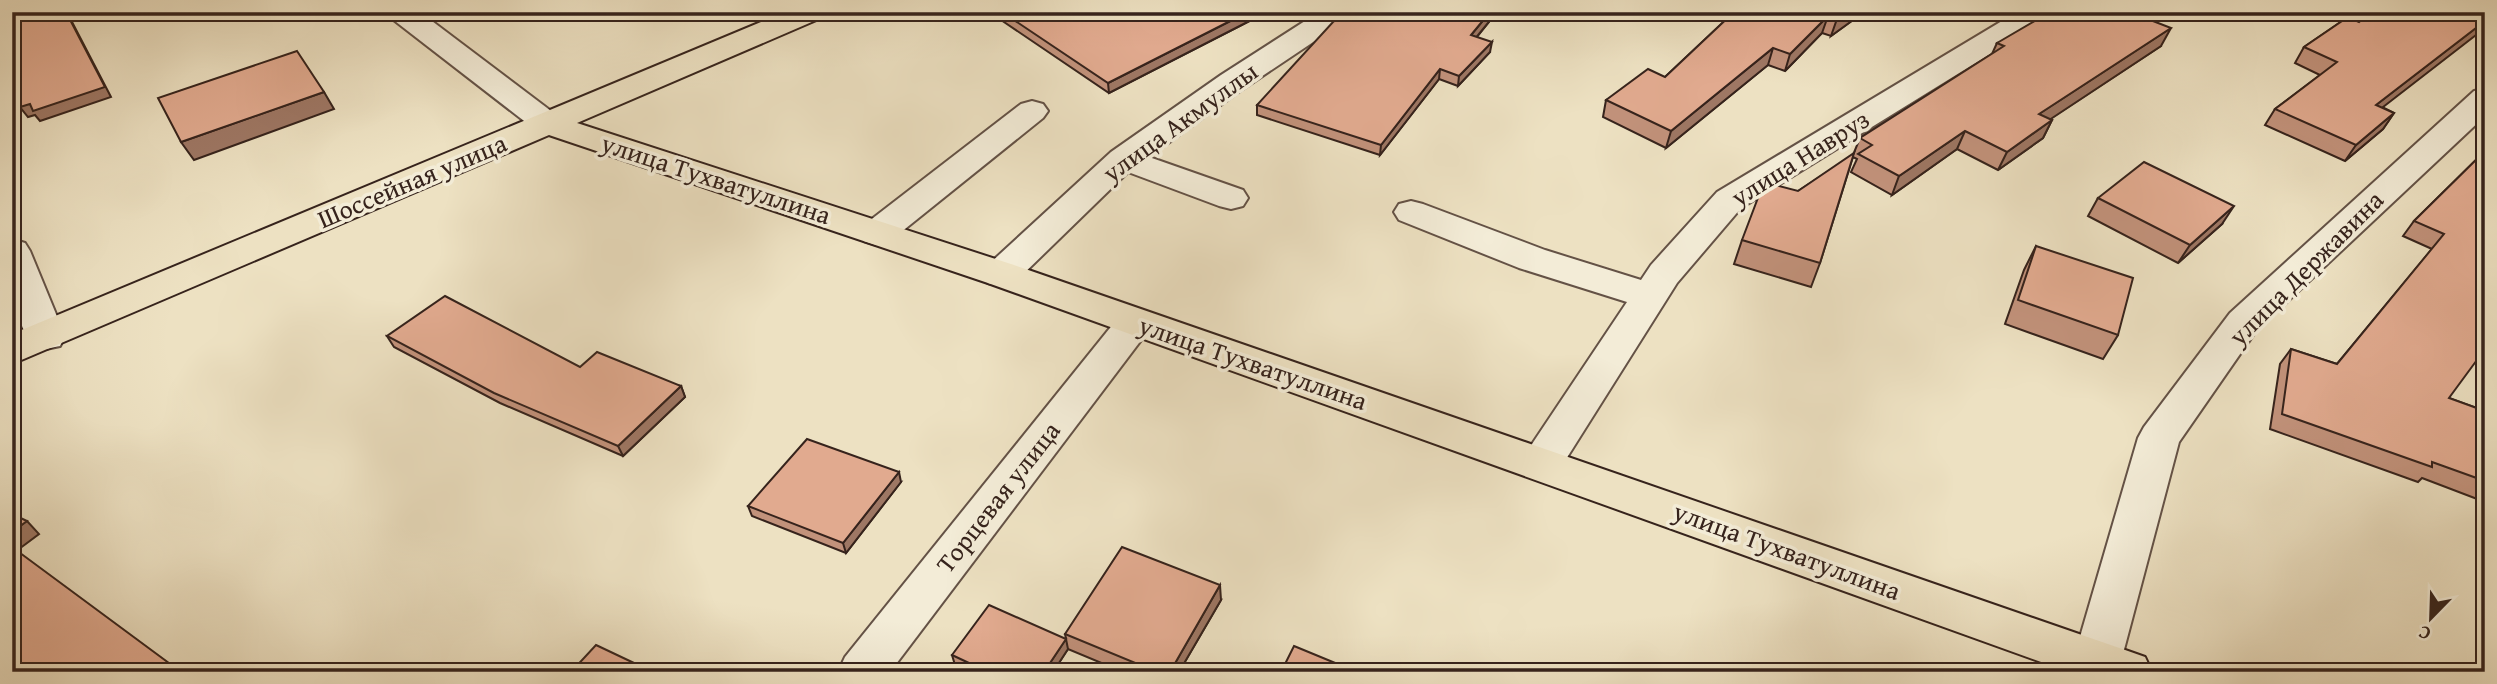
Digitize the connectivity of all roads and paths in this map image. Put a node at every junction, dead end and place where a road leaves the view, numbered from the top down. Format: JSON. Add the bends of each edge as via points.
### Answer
{"nodes":[{"id":1,"x":401,"y":12,"type":"edge"},
{"id":2,"x":811,"y":12,"type":"edge"},
{"id":3,"x":1339,"y":12,"type":"edge"},
{"id":4,"x":2039,"y":12,"type":"edge"},
{"id":5,"x":2485,"y":99,"type":"edge"},
{"id":6,"x":1032,"y":111,"type":"dead end"},
{"id":7,"x":548,"y":124,"type":"junction"},
{"id":8,"x":1123,"y":159,"type":"junction"},
{"id":9,"x":1231,"y":198,"type":"dead end"},
{"id":10,"x":1412,"y":212,"type":"dead end"},
{"id":11,"x":877,"y":233,"type":"junction"},
{"id":12,"x":12,"y":251,"type":"edge"},
{"id":13,"x":1001,"y":274,"type":"junction"},
{"id":14,"x":1650,"y":296,"type":"junction"},
{"id":15,"x":1135,"y":322,"type":"junction"},
{"id":16,"x":46,"y":336,"type":"junction"},
{"id":17,"x":12,"y":350,"type":"edge"},
{"id":18,"x":1541,"y":464,"type":"junction"},
{"id":19,"x":2113,"y":666,"type":"edge"},
{"id":20,"x":862,"y":672,"type":"edge"}],
"edges":[{"from":1,"to":7,"type":"street","name":"улица Тухватуллина"},
{"from":2,"to":7,"type":"main road","name":"Шоссейная улица"},
{"from":3,"to":8,"type":"street","name":"улица Акмуллы"},
{"from":4,"to":14,"type":"street","name":"улица Навруз","via":[[1728,200]]},
{"from":5,"to":19,"type":"street","name":"улица Державина","via":[[2243,322],[2159,438]]},
{"from":6,"to":11,"type":"street"},
{"from":7,"to":11,"type":"main road","name":"улица Тухватуллина"},
{"from":7,"to":16,"type":"main road","name":"Шоссейная улица"},
{"from":8,"to":9,"type":"street"},
{"from":8,"to":13,"type":"street","name":"улица Акмуллы"},
{"from":10,"to":14,"type":"street"},
{"from":11,"to":13,"type":"main road","name":"улица Тухватуллина"},
{"from":12,"to":16,"type":"street"},
{"from":13,"to":15,"type":"main road","name":"улица Тухватуллина"},
{"from":14,"to":18,"type":"street","name":"улица Навруз"},
{"from":15,"to":18,"type":"main road","name":"улица Тухватуллина"},
{"from":15,"to":20,"type":"street","name":"Торцевая улица"},
{"from":16,"to":17,"type":"main road","name":"Шоссейная улица"},
{"from":18,"to":19,"type":"main road","name":"улица Тухватуллина"}]}
